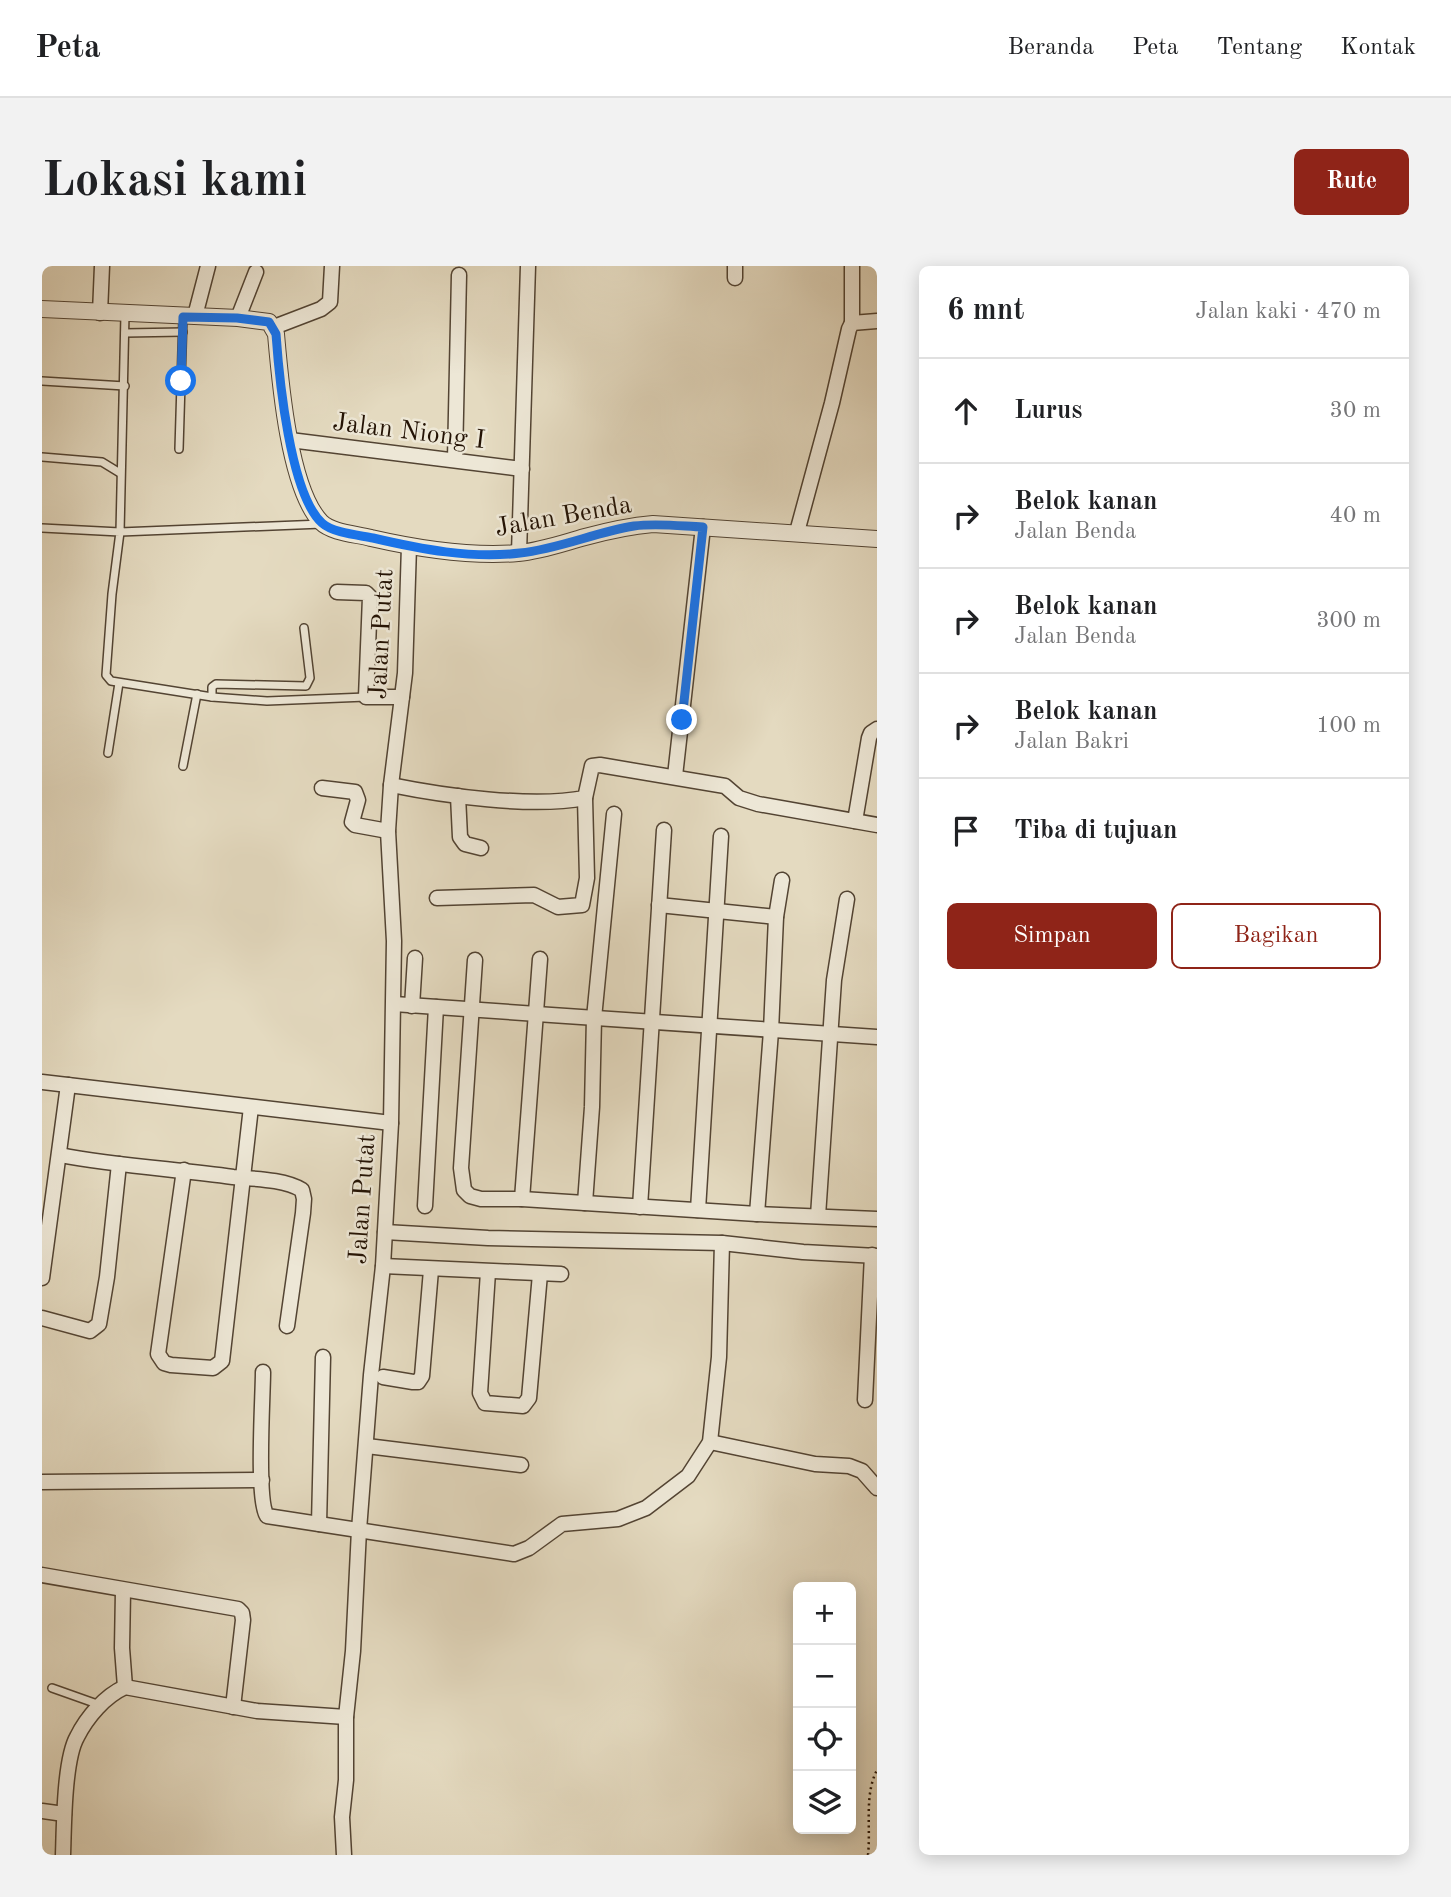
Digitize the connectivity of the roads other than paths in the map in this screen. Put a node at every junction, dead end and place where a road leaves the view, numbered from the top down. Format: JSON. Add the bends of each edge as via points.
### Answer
{"nodes":[{"id":1,"x":102,"y":266,"type":"edge"},
{"id":2,"x":208,"y":266,"type":"edge"},
{"id":3,"x":332,"y":266,"type":"edge"},
{"id":4,"x":528,"y":266,"type":"edge"},
{"id":5,"x":852,"y":266,"type":"edge"},
{"id":6,"x":256,"y":272,"type":"dead end"},
{"id":7,"x":459,"y":275,"type":"dead end"},
{"id":8,"x":42,"y":309,"type":"edge"},
{"id":9,"x":100,"y":313,"type":"junction"},
{"id":10,"x":125,"y":314,"type":"junction"},
{"id":11,"x":237,"y":318,"type":"junction"},
{"id":12,"x":877,"y":321,"type":"edge"},
{"id":13,"x":187,"y":322,"type":"junction"},
{"id":14,"x":852,"y":323,"type":"junction"},
{"id":15,"x":274,"y":327,"type":"junction"},
{"id":16,"x":125,"y":333,"type":"junction"},
{"id":17,"x":42,"y":381,"type":"edge"},
{"id":18,"x":125,"y":386,"type":"junction"},
{"id":19,"x":290,"y":440,"type":"junction"},
{"id":20,"x":179,"y":449,"type":"dead end"},
{"id":21,"x":42,"y":457,"type":"edge"},
{"id":22,"x":455,"y":459,"type":"junction"},
{"id":23,"x":522,"y":469,"type":"junction"},
{"id":24,"x":120,"y":473,"type":"junction"},
{"id":25,"x":323,"y":524,"type":"junction"},
{"id":26,"x":703,"y":527,"type":"junction"},
{"id":27,"x":42,"y":528,"type":"edge"},
{"id":28,"x":120,"y":532,"type":"junction"},
{"id":29,"x":797,"y":532,"type":"junction"},
{"id":30,"x":877,"y":539,"type":"edge"},
{"id":31,"x":409,"y":546,"type":"junction"},
{"id":32,"x":519,"y":553,"type":"junction"},
{"id":33,"x":337,"y":592,"type":"dead end"},
{"id":34,"x":304,"y":628,"type":"dead end"},
{"id":35,"x":119,"y":683,"type":"junction"},
{"id":36,"x":197,"y":694,"type":"junction"},
{"id":37,"x":212,"y":697,"type":"junction"},
{"id":38,"x":366,"y":697,"type":"junction"},
{"id":39,"x":402,"y":697,"type":"junction"},
{"id":40,"x":877,"y":729,"type":"edge"},
{"id":41,"x":108,"y":754,"type":"dead end"},
{"id":42,"x":183,"y":766,"type":"dead end"},
{"id":43,"x":675,"y":776,"type":"junction"},
{"id":44,"x":391,"y":785,"type":"junction"},
{"id":45,"x":322,"y":788,"type":"dead end"},
{"id":46,"x":458,"y":796,"type":"junction"},
{"id":47,"x":585,"y":798,"type":"junction"},
{"id":48,"x":614,"y":814,"type":"dead end"},
{"id":49,"x":855,"y":821,"type":"junction"},
{"id":50,"x":877,"y":825,"type":"edge"},
{"id":51,"x":664,"y":830,"type":"dead end"},
{"id":52,"x":388,"y":831,"type":"junction"},
{"id":53,"x":721,"y":836,"type":"dead end"},
{"id":54,"x":481,"y":848,"type":"dead end"},
{"id":55,"x":782,"y":880,"type":"dead end"},
{"id":56,"x":436,"y":898,"type":"dead end"},
{"id":57,"x":847,"y":899,"type":"dead end"},
{"id":58,"x":659,"y":905,"type":"junction"},
{"id":59,"x":718,"y":910,"type":"junction"},
{"id":60,"x":776,"y":917,"type":"junction"},
{"id":61,"x":415,"y":958,"type":"dead end"},
{"id":62,"x":475,"y":960,"type":"dead end"},
{"id":63,"x":540,"y":960,"type":"dead end"},
{"id":64,"x":394,"y":1004,"type":"junction"},
{"id":65,"x":412,"y":1006,"type":"junction"},
{"id":66,"x":436,"y":1007,"type":"junction"},
{"id":67,"x":471,"y":1008,"type":"junction"},
{"id":68,"x":535,"y":1013,"type":"junction"},
{"id":69,"x":594,"y":1018,"type":"junction"},
{"id":70,"x":650,"y":1024,"type":"junction"},
{"id":71,"x":711,"y":1026,"type":"junction"},
{"id":72,"x":771,"y":1031,"type":"junction"},
{"id":73,"x":830,"y":1034,"type":"junction"},
{"id":74,"x":877,"y":1037,"type":"edge"},
{"id":75,"x":42,"y":1082,"type":"edge"},
{"id":76,"x":68,"y":1085,"type":"junction"},
{"id":77,"x":251,"y":1107,"type":"junction"},
{"id":78,"x":391,"y":1123,"type":"junction"},
{"id":79,"x":60,"y":1155,"type":"junction"},
{"id":80,"x":119,"y":1164,"type":"junction"},
{"id":81,"x":184,"y":1170,"type":"junction"},
{"id":82,"x":243,"y":1178,"type":"junction"},
{"id":83,"x":522,"y":1199,"type":"junction"},
{"id":84,"x":585,"y":1203,"type":"junction"},
{"id":85,"x":425,"y":1206,"type":"dead end"},
{"id":86,"x":640,"y":1207,"type":"junction"},
{"id":87,"x":698,"y":1210,"type":"junction"},
{"id":88,"x":758,"y":1214,"type":"junction"},
{"id":89,"x":818,"y":1216,"type":"junction"},
{"id":90,"x":877,"y":1219,"type":"edge"},
{"id":91,"x":385,"y":1232,"type":"junction"},
{"id":92,"x":723,"y":1243,"type":"junction"},
{"id":93,"x":874,"y":1255,"type":"edge"},
{"id":94,"x":383,"y":1266,"type":"junction"},
{"id":95,"x":431,"y":1270,"type":"junction"},
{"id":96,"x":488,"y":1272,"type":"junction"},
{"id":97,"x":540,"y":1274,"type":"junction"},
{"id":98,"x":561,"y":1274,"type":"dead end"},
{"id":99,"x":42,"y":1278,"type":"edge"},
{"id":100,"x":42,"y":1318,"type":"edge"},
{"id":101,"x":286,"y":1326,"type":"dead end"},
{"id":102,"x":323,"y":1357,"type":"dead end"},
{"id":103,"x":263,"y":1372,"type":"dead end"},
{"id":104,"x":383,"y":1377,"type":"dead end"},
{"id":105,"x":865,"y":1400,"type":"dead end"},
{"id":106,"x":710,"y":1442,"type":"junction"},
{"id":107,"x":367,"y":1446,"type":"junction"},
{"id":108,"x":521,"y":1465,"type":"dead end"},
{"id":109,"x":262,"y":1480,"type":"junction"},
{"id":110,"x":42,"y":1482,"type":"edge"},
{"id":111,"x":877,"y":1488,"type":"edge"},
{"id":112,"x":319,"y":1524,"type":"junction"},
{"id":113,"x":359,"y":1530,"type":"junction"},
{"id":114,"x":42,"y":1575,"type":"edge"},
{"id":115,"x":123,"y":1591,"type":"junction"},
{"id":116,"x":52,"y":1688,"type":"dead end"},
{"id":117,"x":125,"y":1688,"type":"junction"},
{"id":118,"x":100,"y":1705,"type":"junction"},
{"id":119,"x":233,"y":1707,"type":"junction"},
{"id":120,"x":346,"y":1717,"type":"junction"},
{"id":121,"x":42,"y":1811,"type":"edge"},
{"id":122,"x":64,"y":1814,"type":"junction"},
{"id":123,"x":63,"y":1855,"type":"edge"},
{"id":124,"x":344,"y":1855,"type":"edge"}],
"edges":[{"from":1,"to":9,"type":"street"},
{"from":2,"to":13,"type":"street"},
{"from":3,"to":15,"type":"street","via":[[330,302]]},
{"from":4,"to":23,"type":"street"},
{"from":5,"to":14,"type":"street"},
{"from":6,"to":11,"type":"street"},
{"from":7,"to":22,"type":"street"},
{"from":8,"to":9,"type":"street"},
{"from":9,"to":10,"type":"street"},
{"from":10,"to":13,"type":"street"},
{"from":10,"to":16,"type":"lane"},
{"from":11,"to":13,"type":"street"},
{"from":11,"to":15,"type":"street","via":[[263,320]]},
{"from":12,"to":14,"type":"street"},
{"from":13,"to":16,"type":"lane"},
{"from":13,"to":20,"type":"lane"},
{"from":14,"to":29,"type":"street"},
{"from":15,"to":19,"type":"street"},
{"from":16,"to":18,"type":"lane"},
{"from":17,"to":18,"type":"lane"},
{"from":18,"to":24,"type":"lane"},
{"from":19,"to":22,"type":"street","name":"Jalan Niong I"},
{"from":19,"to":25,"type":"street","via":[[300,482]]},
{"from":21,"to":24,"type":"lane","via":[[102,462]]},
{"from":22,"to":23,"type":"street","name":"Jalan Niong I"},
{"from":23,"to":32,"type":"street"},
{"from":24,"to":28,"type":"lane"},
{"from":25,"to":28,"type":"lane"},
{"from":25,"to":31,"type":"street","name":"Jalan Benda"},
{"from":26,"to":29,"type":"street","name":"Jalan Benda"},
{"from":26,"to":32,"type":"street","name":"Jalan Benda","via":[[632,526]]},
{"from":26,"to":43,"type":"street"},
{"from":27,"to":28,"type":"lane"},
{"from":28,"to":35,"type":"lane","via":[[106,675]]},
{"from":29,"to":30,"type":"street","name":"Jalan Benda"},
{"from":31,"to":32,"type":"street","name":"Jalan Benda","via":[[469,554]]},
{"from":31,"to":39,"type":"street","name":"Jalan Putat"},
{"from":33,"to":38,"type":"street","via":[[370,597]]},
{"from":34,"to":37,"type":"lane","via":[[310,678],[306,686],[216,684]]},
{"from":35,"to":36,"type":"lane"},
{"from":35,"to":41,"type":"lane"},
{"from":36,"to":37,"type":"lane"},
{"from":36,"to":42,"type":"lane"},
{"from":37,"to":38,"type":"lane","via":[[267,701]]},
{"from":38,"to":39,"type":"street"},
{"from":39,"to":44,"type":"street","name":"Jalan Putat"},
{"from":40,"to":49,"type":"street","via":[[869,738]]},
{"from":43,"to":47,"type":"street","via":[[592,766]]},
{"from":43,"to":49,"type":"street","via":[[725,786],[739,798],[758,804]]},
{"from":44,"to":46,"type":"street"},
{"from":44,"to":52,"type":"street","name":"Jalan Putat"},
{"from":45,"to":52,"type":"street","via":[[355,792],[358,800],[352,822]]},
{"from":46,"to":47,"type":"street"},
{"from":46,"to":54,"type":"street","via":[[460,837],[465,844]]},
{"from":47,"to":56,"type":"street","via":[[587,878],[582,905],[558,907],[534,895]]},
{"from":48,"to":69,"type":"street"},
{"from":49,"to":50,"type":"street"},
{"from":51,"to":58,"type":"street"},
{"from":52,"to":64,"type":"street","name":"Jalan Putat"},
{"from":53,"to":59,"type":"street"},
{"from":55,"to":60,"type":"street"},
{"from":57,"to":73,"type":"street"},
{"from":58,"to":59,"type":"street"},
{"from":58,"to":70,"type":"street"},
{"from":59,"to":60,"type":"street"},
{"from":59,"to":71,"type":"street"},
{"from":60,"to":72,"type":"street"},
{"from":61,"to":65,"type":"street"},
{"from":62,"to":67,"type":"street"},
{"from":63,"to":68,"type":"street"},
{"from":64,"to":65,"type":"street"},
{"from":64,"to":78,"type":"street","name":"Jalan Putat"},
{"from":65,"to":66,"type":"street"},
{"from":66,"to":67,"type":"street"},
{"from":66,"to":85,"type":"street"},
{"from":67,"to":68,"type":"street"},
{"from":67,"to":83,"type":"street","via":[[464,1190],[481,1199]]},
{"from":68,"to":69,"type":"street"},
{"from":68,"to":83,"type":"street"},
{"from":69,"to":70,"type":"street"},
{"from":69,"to":84,"type":"street"},
{"from":70,"to":71,"type":"street"},
{"from":70,"to":86,"type":"street"},
{"from":71,"to":72,"type":"street"},
{"from":71,"to":87,"type":"street"},
{"from":72,"to":73,"type":"street"},
{"from":72,"to":88,"type":"street"},
{"from":73,"to":74,"type":"street"},
{"from":73,"to":89,"type":"street"},
{"from":75,"to":76,"type":"street"},
{"from":76,"to":77,"type":"street"},
{"from":76,"to":79,"type":"street"},
{"from":77,"to":78,"type":"street"},
{"from":77,"to":82,"type":"street"},
{"from":78,"to":91,"type":"street","name":"Jalan Putat"},
{"from":79,"to":80,"type":"street"},
{"from":79,"to":99,"type":"street"},
{"from":80,"to":81,"type":"street"},
{"from":80,"to":100,"type":"street","via":[[99,1324],[90,1331]]},
{"from":81,"to":82,"type":"street"},
{"from":81,"to":82,"type":"street","via":[[158,1354],[171,1365],[213,1368],[222,1361]]},
{"from":82,"to":101,"type":"street","via":[[302,1190],[303,1213]]},
{"from":83,"to":84,"type":"street"},
{"from":84,"to":86,"type":"street"},
{"from":86,"to":87,"type":"street"},
{"from":87,"to":88,"type":"street"},
{"from":88,"to":89,"type":"street"},
{"from":89,"to":90,"type":"street"},
{"from":91,"to":92,"type":"street"},
{"from":91,"to":94,"type":"street","name":"Jalan Putat"},
{"from":92,"to":93,"type":"street"},
{"from":92,"to":106,"type":"street"},
{"from":93,"to":105,"type":"street"},
{"from":94,"to":95,"type":"street"},
{"from":94,"to":107,"type":"street","name":"Jalan Putat"},
{"from":95,"to":96,"type":"street"},
{"from":95,"to":104,"type":"street","via":[[422,1376],[418,1382]]},
{"from":96,"to":97,"type":"street"},
{"from":96,"to":97,"type":"street","via":[[482,1398],[485,1403],[523,1406],[528,1398]]},
{"from":97,"to":98,"type":"street"},
{"from":102,"to":112,"type":"street"},
{"from":103,"to":109,"type":"street"},
{"from":106,"to":111,"type":"street","via":[[815,1464],[849,1466],[862,1471]]},
{"from":106,"to":113,"type":"street","via":[[688,1476],[646,1508],[618,1519],[562,1524],[514,1554]]},
{"from":107,"to":108,"type":"street"},
{"from":107,"to":113,"type":"street","name":"Jalan Putat"},
{"from":109,"to":110,"type":"street"},
{"from":109,"to":112,"type":"street","via":[[267,1516]]},
{"from":112,"to":113,"type":"street"},
{"from":113,"to":120,"type":"street","name":"Jalan Putat"},
{"from":114,"to":115,"type":"street"},
{"from":115,"to":117,"type":"street"},
{"from":115,"to":119,"type":"street","via":[[220,1605],[242,1613]]},
{"from":116,"to":118,"type":"lane"},
{"from":117,"to":118,"type":"street"},
{"from":117,"to":119,"type":"street"},
{"from":118,"to":122,"type":"street","via":[[72,1752]]},
{"from":119,"to":120,"type":"street"},
{"from":120,"to":124,"type":"street","name":"Jalan Putat"},
{"from":121,"to":122,"type":"street"},
{"from":122,"to":123,"type":"street"}]}
